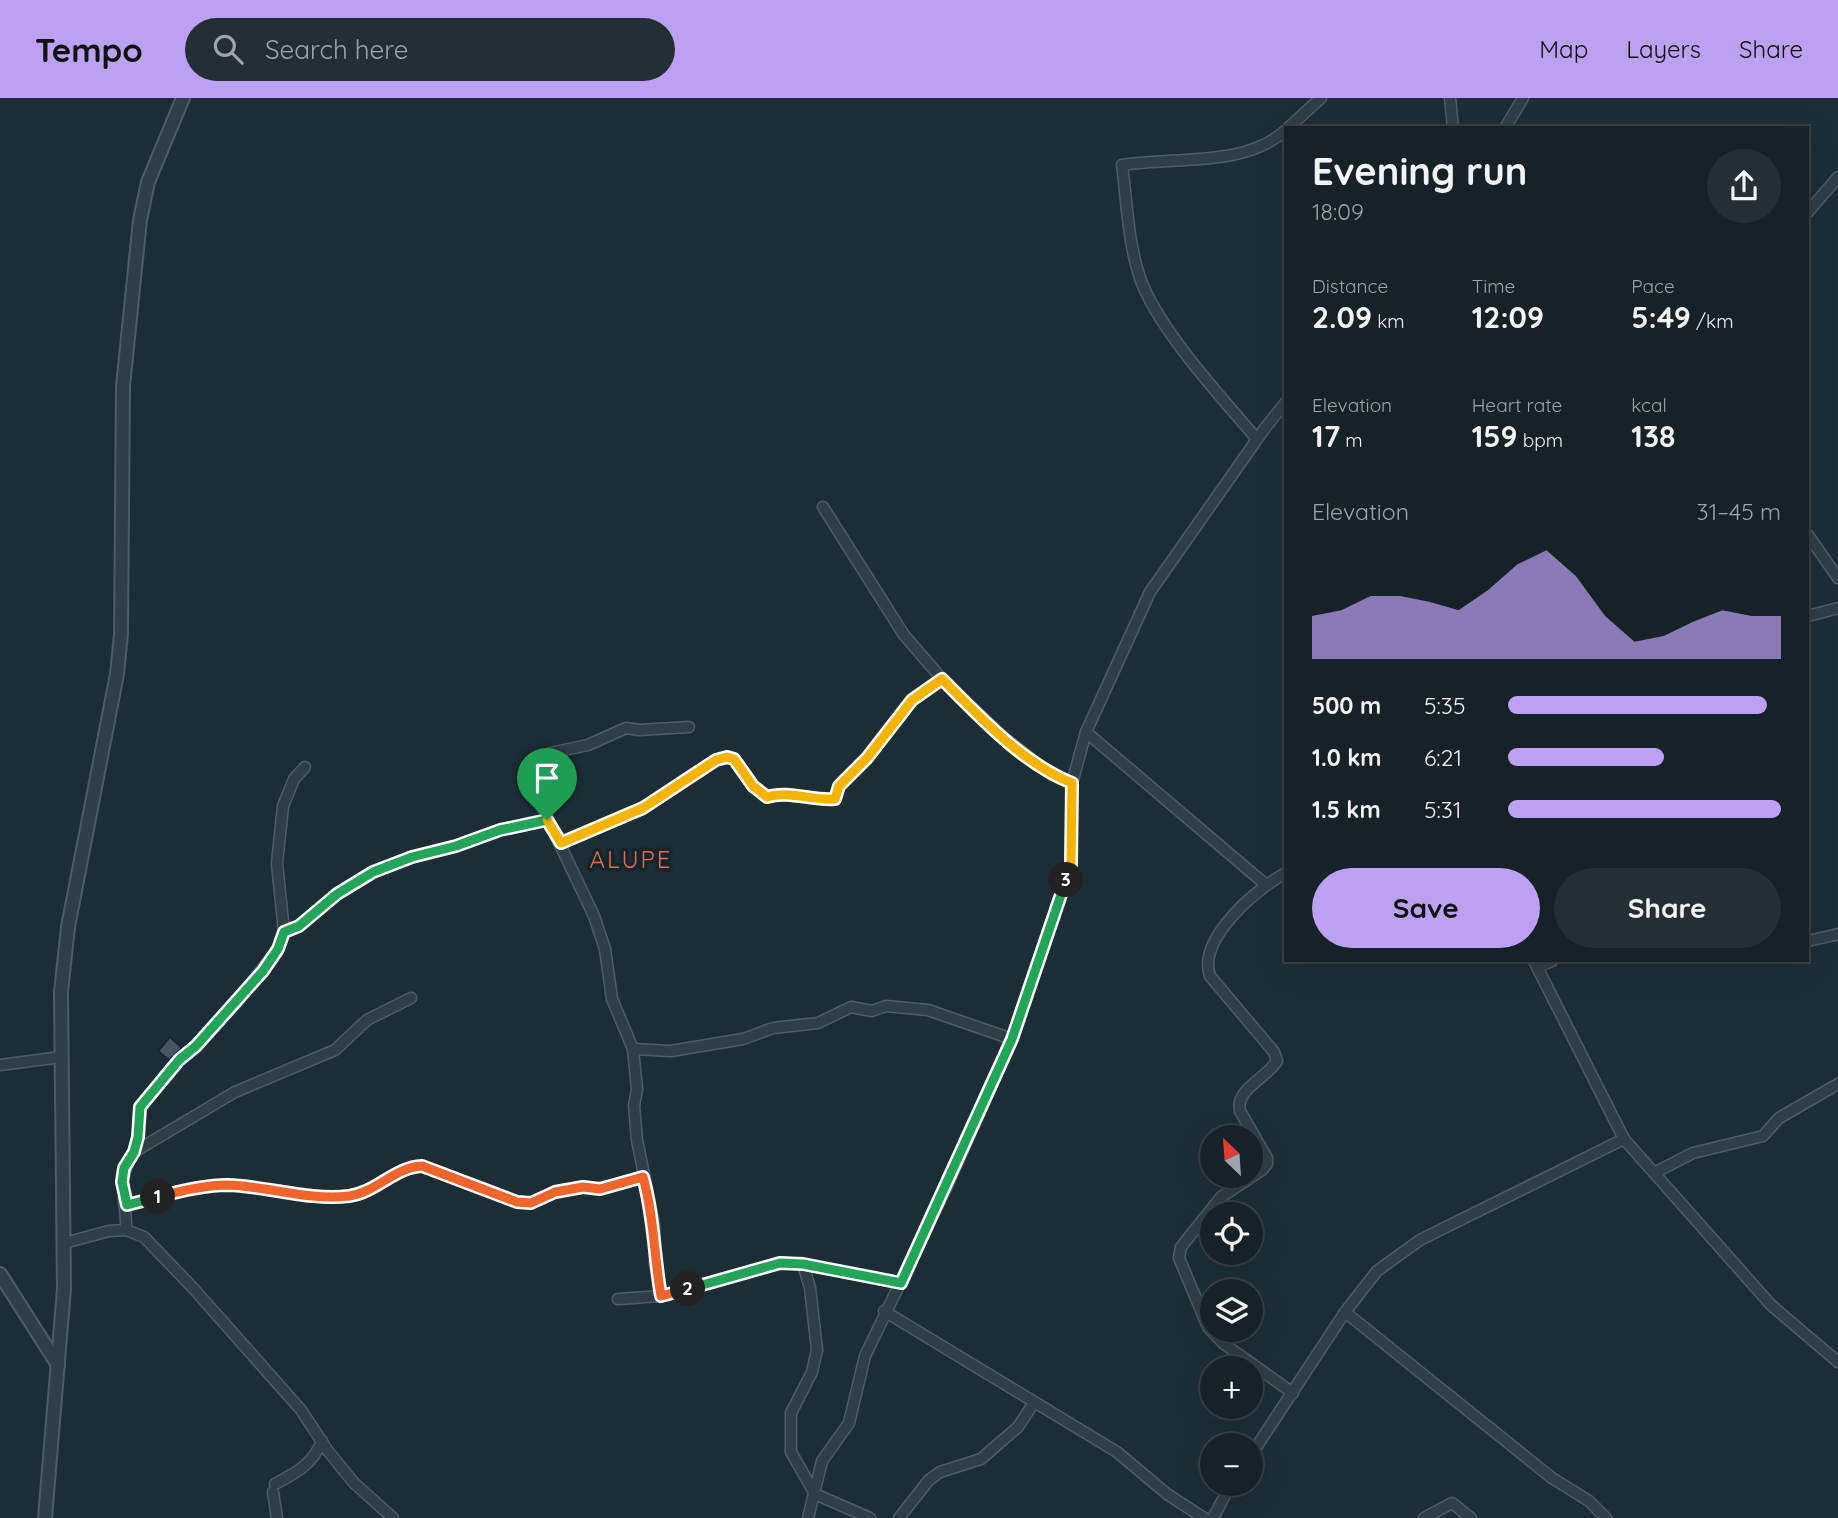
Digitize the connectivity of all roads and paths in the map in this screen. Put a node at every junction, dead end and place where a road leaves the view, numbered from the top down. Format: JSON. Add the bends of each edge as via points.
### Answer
{"nodes":[{"id":1,"x":183,"y":98,"type":"edge"},
{"id":2,"x":1321,"y":98,"type":"edge"},
{"id":3,"x":1450,"y":98,"type":"edge"},
{"id":4,"x":1523,"y":98,"type":"edge"},
{"id":5,"x":1290,"y":126,"type":"edge"},
{"id":6,"x":1453,"y":126,"type":"edge"},
{"id":7,"x":1506,"y":126,"type":"edge"},
{"id":8,"x":1284,"y":131,"type":"edge"},
{"id":9,"x":1838,"y":177,"type":"edge"},
{"id":10,"x":1809,"y":211,"type":"edge"},
{"id":11,"x":1284,"y":405,"type":"edge"},
{"id":12,"x":1257,"y":439,"type":"junction"},
{"id":13,"x":823,"y":508,"type":"dead end"},
{"id":14,"x":1809,"y":536,"type":"edge"},
{"id":15,"x":1838,"y":578,"type":"edge"},
{"id":16,"x":1838,"y":608,"type":"edge"},
{"id":17,"x":1809,"y":616,"type":"edge"},
{"id":18,"x":942,"y":679,"type":"junction"},
{"id":19,"x":689,"y":727,"type":"dead end"},
{"id":20,"x":1086,"y":732,"type":"junction"},
{"id":21,"x":306,"y":767,"type":"dead end"},
{"id":22,"x":1072,"y":783,"type":"junction"},
{"id":23,"x":547,"y":820,"type":"junction"},
{"id":24,"x":561,"y":843,"type":"junction"},
{"id":25,"x":1284,"y":874,"type":"edge"},
{"id":26,"x":1265,"y":884,"type":"junction"},
{"id":27,"x":284,"y":932,"type":"junction"},
{"id":28,"x":1838,"y":934,"type":"edge"},
{"id":29,"x":1809,"y":941,"type":"edge"},
{"id":30,"x":1536,"y":964,"type":"edge"},
{"id":31,"x":411,"y":998,"type":"dead end"},
{"id":32,"x":1012,"y":1039,"type":"junction"},
{"id":33,"x":633,"y":1049,"type":"junction"},
{"id":34,"x":61,"y":1057,"type":"junction"},
{"id":35,"x":0,"y":1065,"type":"edge"},
{"id":36,"x":1838,"y":1084,"type":"edge"},
{"id":37,"x":1624,"y":1139,"type":"junction"},
{"id":38,"x":134,"y":1152,"type":"junction"},
{"id":39,"x":1654,"y":1173,"type":"junction"},
{"id":40,"x":643,"y":1177,"type":"junction"},
{"id":41,"x":127,"y":1205,"type":"junction"},
{"id":42,"x":126,"y":1230,"type":"junction"},
{"id":43,"x":64,"y":1242,"type":"junction"},
{"id":44,"x":803,"y":1264,"type":"junction"},
{"id":45,"x":0,"y":1274,"type":"edge"},
{"id":46,"x":901,"y":1283,"type":"junction"},
{"id":47,"x":661,"y":1296,"type":"junction"},
{"id":48,"x":618,"y":1299,"type":"dead end"},
{"id":49,"x":884,"y":1311,"type":"junction"},
{"id":50,"x":1345,"y":1312,"type":"junction"},
{"id":51,"x":1838,"y":1362,"type":"edge"},
{"id":52,"x":58,"y":1365,"type":"junction"},
{"id":53,"x":1293,"y":1393,"type":"junction"},
{"id":54,"x":1033,"y":1404,"type":"junction"},
{"id":55,"x":1263,"y":1437,"type":"edge"},
{"id":56,"x":322,"y":1441,"type":"junction"},
{"id":57,"x":316,"y":1456,"type":"junction"},
{"id":58,"x":333,"y":1457,"type":"junction"},
{"id":59,"x":815,"y":1494,"type":"junction"},
{"id":60,"x":1223,"y":1496,"type":"edge"},
{"id":61,"x":1210,"y":1517,"type":"edge"},
{"id":62,"x":46,"y":1518,"type":"edge"},
{"id":63,"x":277,"y":1518,"type":"edge"},
{"id":64,"x":393,"y":1518,"type":"edge"},
{"id":65,"x":808,"y":1518,"type":"edge"},
{"id":66,"x":870,"y":1518,"type":"edge"},
{"id":67,"x":899,"y":1518,"type":"edge"},
{"id":68,"x":1424,"y":1518,"type":"edge"},
{"id":69,"x":1471,"y":1518,"type":"edge"},
{"id":70,"x":1606,"y":1518,"type":"edge"}],
"edges":[{"from":1,"to":34,"type":"street","via":[[148,182],[140,220],[123,386],[121,634],[68,927]]},
{"from":2,"to":5,"type":"street"},
{"from":3,"to":6,"type":"street"},
{"from":4,"to":7,"type":"street"},
{"from":8,"to":12,"type":"street","via":[[1244,153],[1122,166],[1134,254],[1152,303]]},
{"from":9,"to":10,"type":"street"},
{"from":11,"to":12,"type":"street"},
{"from":12,"to":20,"type":"street","via":[[1150,592]]},
{"from":13,"to":18,"type":"street","via":[[904,635]]},
{"from":14,"to":15,"type":"street"},
{"from":16,"to":17,"type":"street"},
{"from":18,"to":22,"type":"street","via":[[1012,744],[1052,775]]},
{"from":18,"to":24,"type":"street","via":[[912,700],[839,786],[835,799],[767,797],[734,759],[727,757],[680,781],[643,808]]},
{"from":19,"to":23,"type":"street","via":[[626,729],[588,745],[550,753],[531,775]]},
{"from":20,"to":22,"type":"street"},
{"from":20,"to":26,"type":"street"},
{"from":21,"to":27,"type":"street","via":[[294,779],[283,806],[278,863]]},
{"from":22,"to":32,"type":"street","via":[[1071,865]]},
{"from":23,"to":24,"type":"street"},
{"from":23,"to":27,"type":"street","via":[[500,830],[373,872]]},
{"from":24,"to":33,"type":"street","via":[[594,916],[605,949],[612,999]]},
{"from":25,"to":26,"type":"street"},
{"from":26,"to":53,"type":"street","via":[[1224,928],[1207,967],[1277,1061],[1238,1103],[1267,1164],[1220,1197],[1181,1247],[1179,1258],[1208,1327],[1224,1344]]},
{"from":27,"to":38,"type":"street","via":[[263,971],[140,1107]]},
{"from":28,"to":29,"type":"street"},
{"from":30,"to":37,"type":"street"},
{"from":31,"to":38,"type":"street","via":[[376,1014],[335,1050],[235,1092]]},
{"from":32,"to":33,"type":"street","via":[[928,1010],[887,1006],[872,1011],[851,1007],[818,1023],[773,1028],[743,1039],[671,1051]]},
{"from":32,"to":46,"type":"street"},
{"from":33,"to":40,"type":"street"},
{"from":34,"to":35,"type":"street"},
{"from":34,"to":43,"type":"street"},
{"from":36,"to":39,"type":"street","via":[[1779,1118],[1763,1136],[1693,1153]]},
{"from":37,"to":39,"type":"street"},
{"from":37,"to":50,"type":"street","via":[[1420,1240],[1377,1271]]},
{"from":38,"to":41,"type":"street","via":[[122,1182]]},
{"from":39,"to":51,"type":"street","via":[[1771,1305]]},
{"from":40,"to":41,"type":"street","via":[[600,1189],[555,1192],[531,1203],[517,1202],[422,1166],[410,1166],[369,1191],[349,1196],[226,1185]]},
{"from":40,"to":47,"type":"street","via":[[654,1224]]},
{"from":41,"to":42,"type":"street"},
{"from":42,"to":43,"type":"street"},
{"from":42,"to":56,"type":"street","via":[[144,1237],[193,1288],[301,1410]]},
{"from":43,"to":52,"type":"street"},
{"from":44,"to":46,"type":"street"},
{"from":44,"to":47,"type":"street","via":[[766,1266]]},
{"from":44,"to":59,"type":"street","via":[[817,1350],[812,1372],[791,1413],[791,1452]]},
{"from":45,"to":52,"type":"street"},
{"from":46,"to":49,"type":"street"},
{"from":47,"to":48,"type":"street"},
{"from":49,"to":54,"type":"street"},
{"from":49,"to":59,"type":"street","via":[[864,1356],[849,1423],[822,1461]]},
{"from":50,"to":53,"type":"street"},
{"from":50,"to":70,"type":"street"},
{"from":52,"to":62,"type":"street"},
{"from":53,"to":55,"type":"street"},
{"from":54,"to":61,"type":"street","via":[[1117,1452],[1167,1494]]},
{"from":54,"to":67,"type":"street","via":[[1018,1427],[981,1459],[929,1480]]},
{"from":56,"to":57,"type":"street"},
{"from":56,"to":58,"type":"street"},
{"from":57,"to":58,"type":"street"},
{"from":57,"to":63,"type":"street","via":[[274,1488]]},
{"from":58,"to":64,"type":"street"},
{"from":59,"to":65,"type":"street"},
{"from":59,"to":66,"type":"street"},
{"from":60,"to":61,"type":"street"},
{"from":68,"to":69,"type":"street","via":[[1452,1503]]}]}
